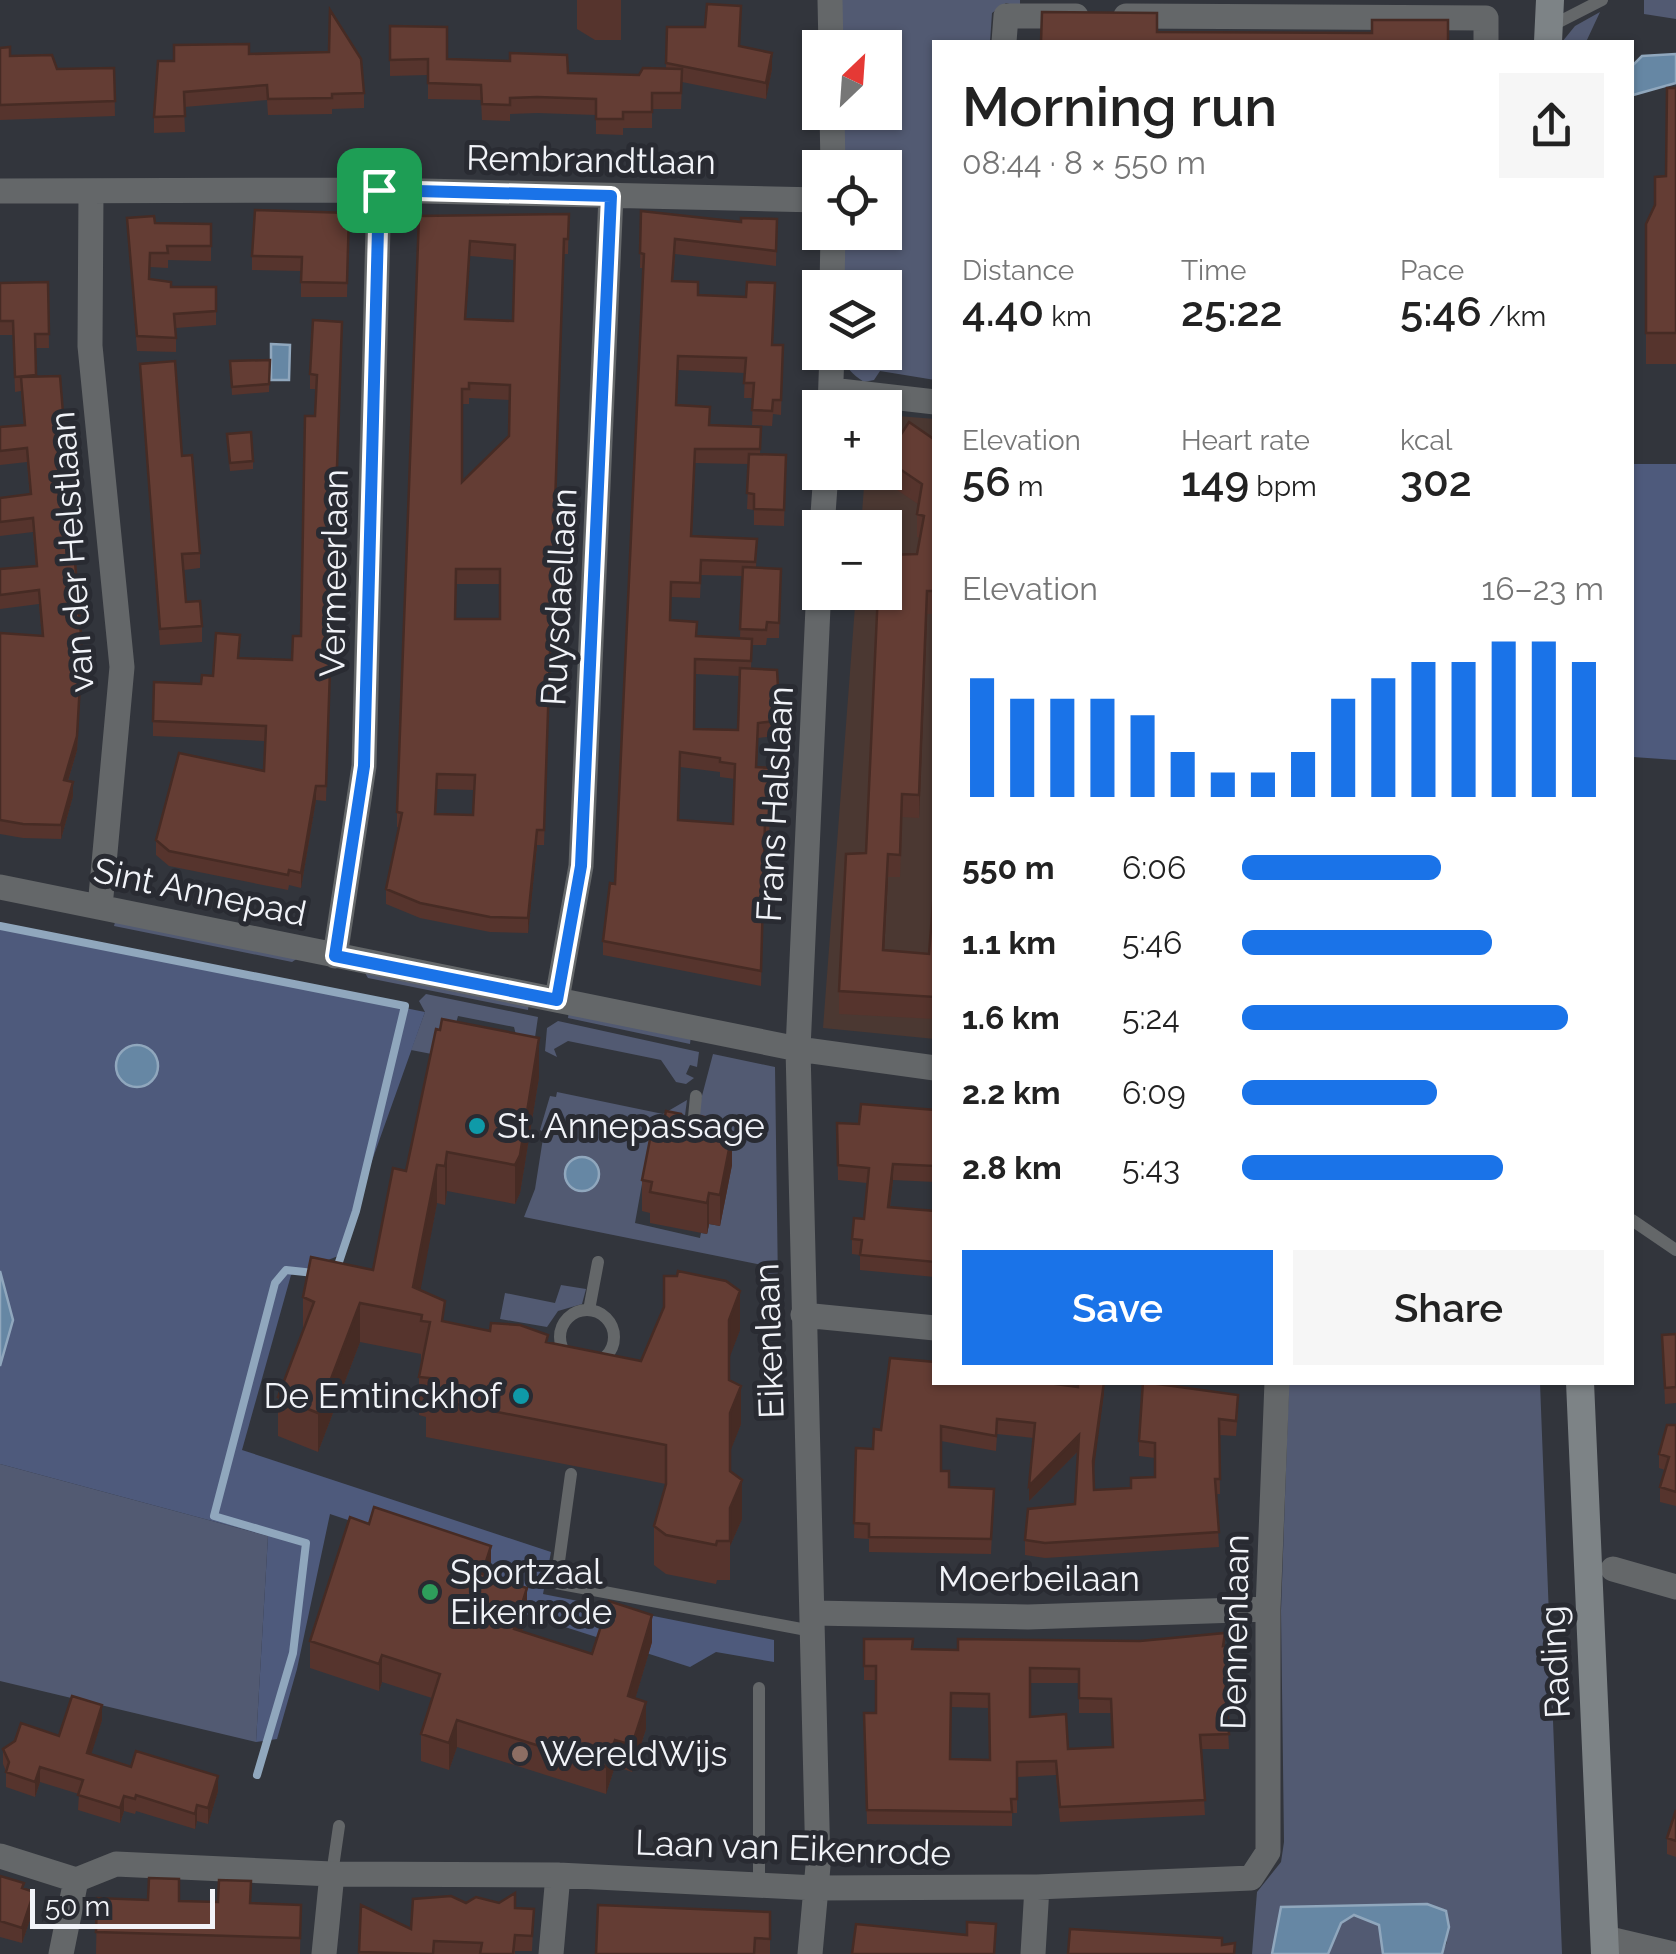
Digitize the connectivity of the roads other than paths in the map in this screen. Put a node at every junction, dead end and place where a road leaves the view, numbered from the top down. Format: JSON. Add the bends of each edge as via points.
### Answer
{"nodes":[{"id":1,"x":830,"y":0,"type":"edge"},
{"id":2,"x":1602,"y":0,"type":"edge"},
{"id":3,"x":1549,"y":23,"type":"edge"},
{"id":4,"x":831,"y":30,"type":"edge"},
{"id":5,"x":1004,"y":40,"type":"edge"},
{"id":6,"x":1486,"y":40,"type":"edge"},
{"id":7,"x":379,"y":190,"type":"junction"},
{"id":8,"x":91,"y":191,"type":"junction"},
{"id":9,"x":0,"y":192,"type":"edge"},
{"id":10,"x":611,"y":196,"type":"junction"},
{"id":11,"x":802,"y":200,"type":"edge"},
{"id":12,"x":902,"y":401,"type":"edge"},
{"id":13,"x":932,"y":402,"type":"edge"},
{"id":14,"x":818,"y":610,"type":"edge"},
{"id":15,"x":0,"y":887,"type":"edge"},
{"id":16,"x":100,"y":907,"type":"junction"},
{"id":17,"x":335,"y":956,"type":"junction"},
{"id":18,"x":557,"y":1000,"type":"junction"},
{"id":19,"x":798,"y":1049,"type":"junction"},
{"id":20,"x":932,"y":1068,"type":"edge"},
{"id":21,"x":696,"y":1096,"type":"dead end"},
{"id":22,"x":691,"y":1146,"type":"edge"},
{"id":23,"x":1634,"y":1221,"type":"edge"},
{"id":24,"x":1676,"y":1250,"type":"edge"},
{"id":25,"x":598,"y":1262,"type":"dead end"},
{"id":26,"x":589,"y":1310,"type":"junction"},
{"id":27,"x":803,"y":1315,"type":"junction"},
{"id":28,"x":932,"y":1328,"type":"edge"},
{"id":29,"x":1278,"y":1385,"type":"edge"},
{"id":30,"x":1580,"y":1385,"type":"edge"},
{"id":31,"x":571,"y":1474,"type":"dead end"},
{"id":32,"x":1613,"y":1570,"type":"dead end"},
{"id":33,"x":1676,"y":1587,"type":"edge"},
{"id":34,"x":1268,"y":1609,"type":"junction"},
{"id":35,"x":812,"y":1622,"type":"junction"},
{"id":36,"x":759,"y":1688,"type":"dead end"},
{"id":37,"x":339,"y":1826,"type":"dead end"},
{"id":38,"x":0,"y":1856,"type":"edge"},
{"id":39,"x":332,"y":1874,"type":"junction"},
{"id":40,"x":558,"y":1874,"type":"junction"},
{"id":41,"x":1251,"y":1878,"type":"joint"},
{"id":42,"x":76,"y":1880,"type":"junction"},
{"id":43,"x":759,"y":1886,"type":"junction"},
{"id":44,"x":1038,"y":1887,"type":"junction"},
{"id":45,"x":816,"y":1888,"type":"junction"},
{"id":46,"x":1605,"y":1946,"type":"edge"},
{"id":47,"x":62,"y":1954,"type":"edge"},
{"id":48,"x":324,"y":1954,"type":"edge"},
{"id":49,"x":551,"y":1954,"type":"edge"},
{"id":50,"x":810,"y":1954,"type":"edge"},
{"id":51,"x":1033,"y":1954,"type":"edge"},
{"id":52,"x":1674,"y":1954,"type":"edge"}],
"edges":[{"from":1,"to":4,"type":"street"},
{"from":2,"to":3,"type":"lane"},
{"from":5,"to":6,"type":"street","via":[[1006,16],[1486,18]]},
{"from":7,"to":8,"type":"street","name":"Rembrandtlaan"},
{"from":7,"to":10,"type":"street","name":"Rembrandtlaan"},
{"from":7,"to":17,"type":"street","name":"Vermeerlaan","via":[[364,766]]},
{"from":8,"to":9,"type":"street","name":"Rembrandtlaan"},
{"from":8,"to":16,"type":"street","name":"van der Helstlaan","via":[[90,346],[122,666]]},
{"from":10,"to":11,"type":"street","name":"Rembrandtlaan"},
{"from":10,"to":18,"type":"street","name":"Ruysdaellaan","via":[[581,866]]},
{"from":12,"to":13,"type":"street"},
{"from":14,"to":19,"type":"street","name":"Frans Halslaan"},
{"from":15,"to":16,"type":"street","name":"Sint Annepad"},
{"from":16,"to":17,"type":"street","name":"Sint Annepad"},
{"from":17,"to":18,"type":"street","name":"Sint Annepad"},
{"from":18,"to":19,"type":"street","name":"Sint Annepad"},
{"from":19,"to":20,"type":"street"},
{"from":19,"to":27,"type":"street","name":"Eikenlaan"},
{"from":21,"to":22,"type":"lane"},
{"from":23,"to":24,"type":"lane"},
{"from":25,"to":26,"type":"lane"},
{"from":26,"to":26,"type":"lane","via":[[566,1319],[560,1336],[570,1358],[587,1364],[610,1351],[614,1334],[606,1318]]},
{"from":27,"to":28,"type":"street"},
{"from":27,"to":35,"type":"street","name":"Eikenlaan"},
{"from":29,"to":34,"type":"street","name":"Dennenlaan"},
{"from":30,"to":46,"type":"main road","name":"Rading"},
{"from":31,"to":35,"type":"lane","via":[[556,1583]]},
{"from":32,"to":33,"type":"street"},
{"from":34,"to":35,"type":"street","name":"Moerbeilaan"},
{"from":34,"to":41,"type":"street","name":"Dennenlaan","via":[[1268,1852]]},
{"from":35,"to":45,"type":"street","name":"Eikenlaan"},
{"from":36,"to":43,"type":"lane"},
{"from":37,"to":39,"type":"lane"},
{"from":38,"to":42,"type":"street"},
{"from":39,"to":40,"type":"street","name":"Laan van Eikenrode"},
{"from":39,"to":42,"type":"street","name":"Laan van Eikenrode","via":[[116,1864]]},
{"from":39,"to":48,"type":"street"},
{"from":40,"to":43,"type":"street","name":"Laan van Eikenrode"},
{"from":40,"to":49,"type":"street"},
{"from":41,"to":44,"type":"street","name":"Laan van Eikenrode"},
{"from":42,"to":47,"type":"street"},
{"from":43,"to":45,"type":"street","name":"Laan van Eikenrode"},
{"from":44,"to":45,"type":"street","name":"Laan van Eikenrode"},
{"from":44,"to":51,"type":"street"},
{"from":45,"to":50,"type":"street","name":"Eikenlaan"},
{"from":46,"to":52,"type":"street","name":"Rading"}]}
